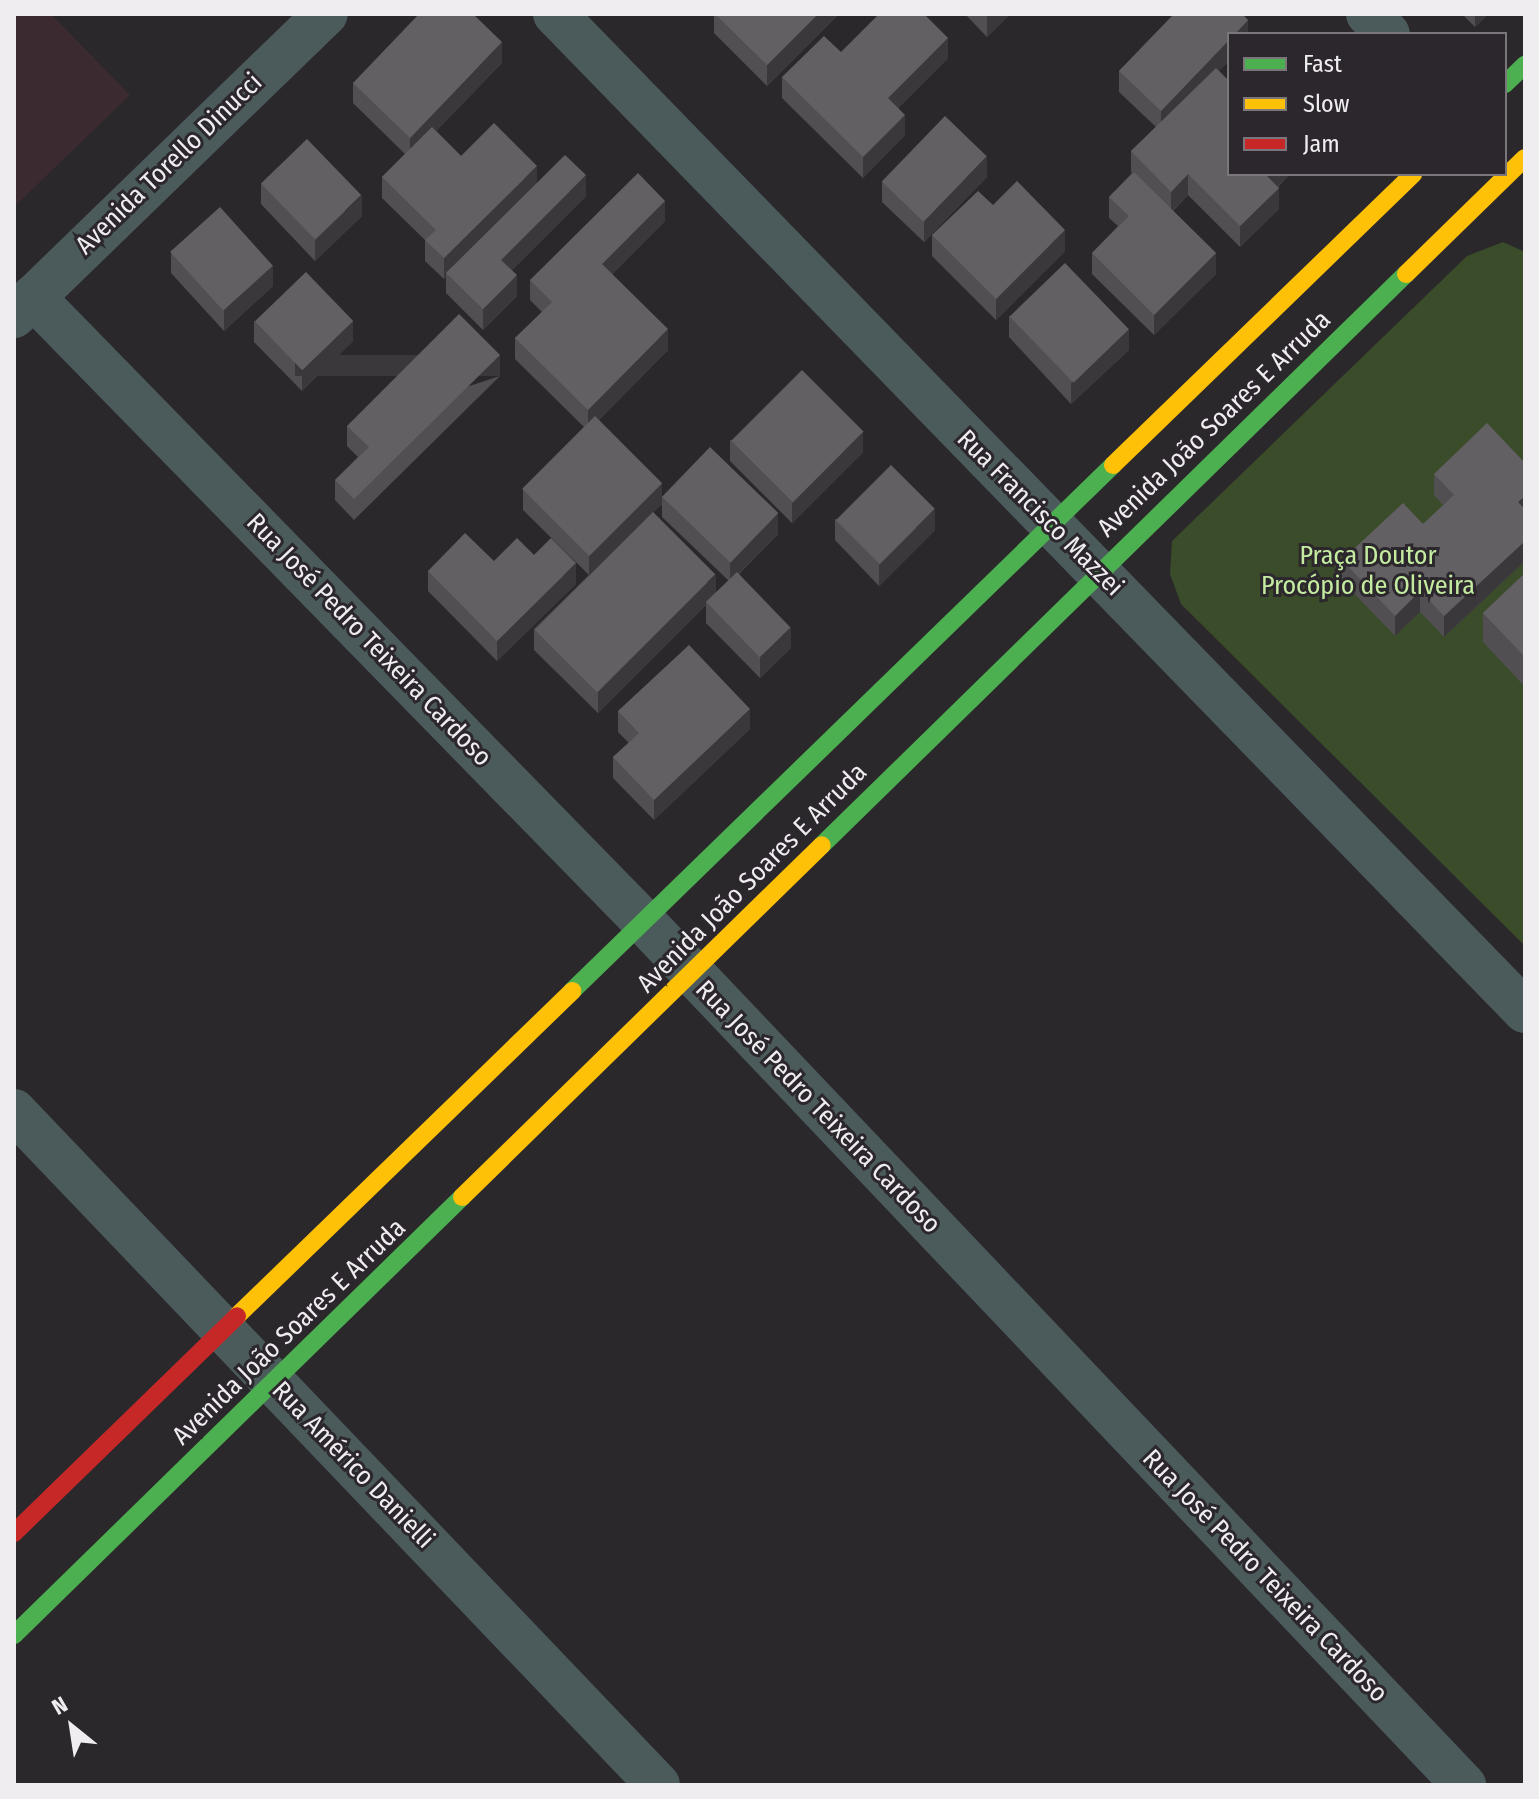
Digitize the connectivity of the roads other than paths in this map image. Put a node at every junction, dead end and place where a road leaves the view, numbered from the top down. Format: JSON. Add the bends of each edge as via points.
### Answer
{"nodes":[{"id":1,"x":326,"y":14,"type":"edge"},
{"id":2,"x":555,"y":14,"type":"edge"},
{"id":3,"x":1368,"y":14,"type":"edge"},
{"id":4,"x":1386,"y":32,"type":"edge"},
{"id":5,"x":1525,"y":65,"type":"edge"},
{"id":6,"x":1507,"y":82,"type":"edge"},
{"id":7,"x":1411,"y":176,"type":"edge"},
{"id":8,"x":1507,"y":176,"type":"edge"},
{"id":9,"x":24,"y":306,"type":"edge"},
{"id":10,"x":1054,"y":528,"type":"junction"},
{"id":11,"x":1099,"y":572,"type":"junction"},
{"id":12,"x":646,"y":924,"type":"junction"},
{"id":13,"x":692,"y":974,"type":"junction"},
{"id":14,"x":1525,"y":1011,"type":"edge"},
{"id":15,"x":14,"y":1111,"type":"edge"},
{"id":16,"x":221,"y":1330,"type":"junction"},
{"id":17,"x":274,"y":1383,"type":"junction"},
{"id":18,"x":14,"y":1533,"type":"edge"},
{"id":19,"x":14,"y":1635,"type":"edge"},
{"id":20,"x":658,"y":1785,"type":"edge"},
{"id":21,"x":1464,"y":1785,"type":"edge"}],
"edges":[{"from":1,"to":9,"type":"street","name":"Avenida Torello Dinucci"},
{"from":2,"to":10,"type":"street","name":"Rua Francisco Mazzei"},
{"from":3,"to":4,"type":"street"},
{"from":5,"to":6,"type":"street"},
{"from":7,"to":10,"type":"street","name":"Avenida João Soares E Arruda"},
{"from":8,"to":11,"type":"street","name":"Avenida João Soares E Arruda"},
{"from":9,"to":12,"type":"street","name":"Rua José Pedro Teixeira Cardoso"},
{"from":10,"to":11,"type":"street","name":"Rua Francisco Mazzei"},
{"from":10,"to":12,"type":"street","name":"Avenida João Soares E Arruda"},
{"from":11,"to":13,"type":"street","name":"Avenida João Soares E Arruda"},
{"from":11,"to":14,"type":"street","name":"Rua Francisco Mazzei"},
{"from":12,"to":13,"type":"street","name":"Rua José Pedro Teixeira Cardoso"},
{"from":12,"to":16,"type":"street","name":"Avenida João Soares E Arruda"},
{"from":13,"to":17,"type":"street","name":"Avenida João Soares E Arruda"},
{"from":13,"to":21,"type":"street","name":"Rua José Pedro Teixeira Cardoso"},
{"from":15,"to":16,"type":"street","name":"Rua Américo Danielli"},
{"from":16,"to":17,"type":"street","name":"Rua Américo Danielli"},
{"from":16,"to":18,"type":"street","name":"Avenida João Soares E Arruda"},
{"from":17,"to":19,"type":"street","name":"Avenida João Soares E Arruda"},
{"from":17,"to":20,"type":"street","name":"Rua Américo Danielli"}]}
